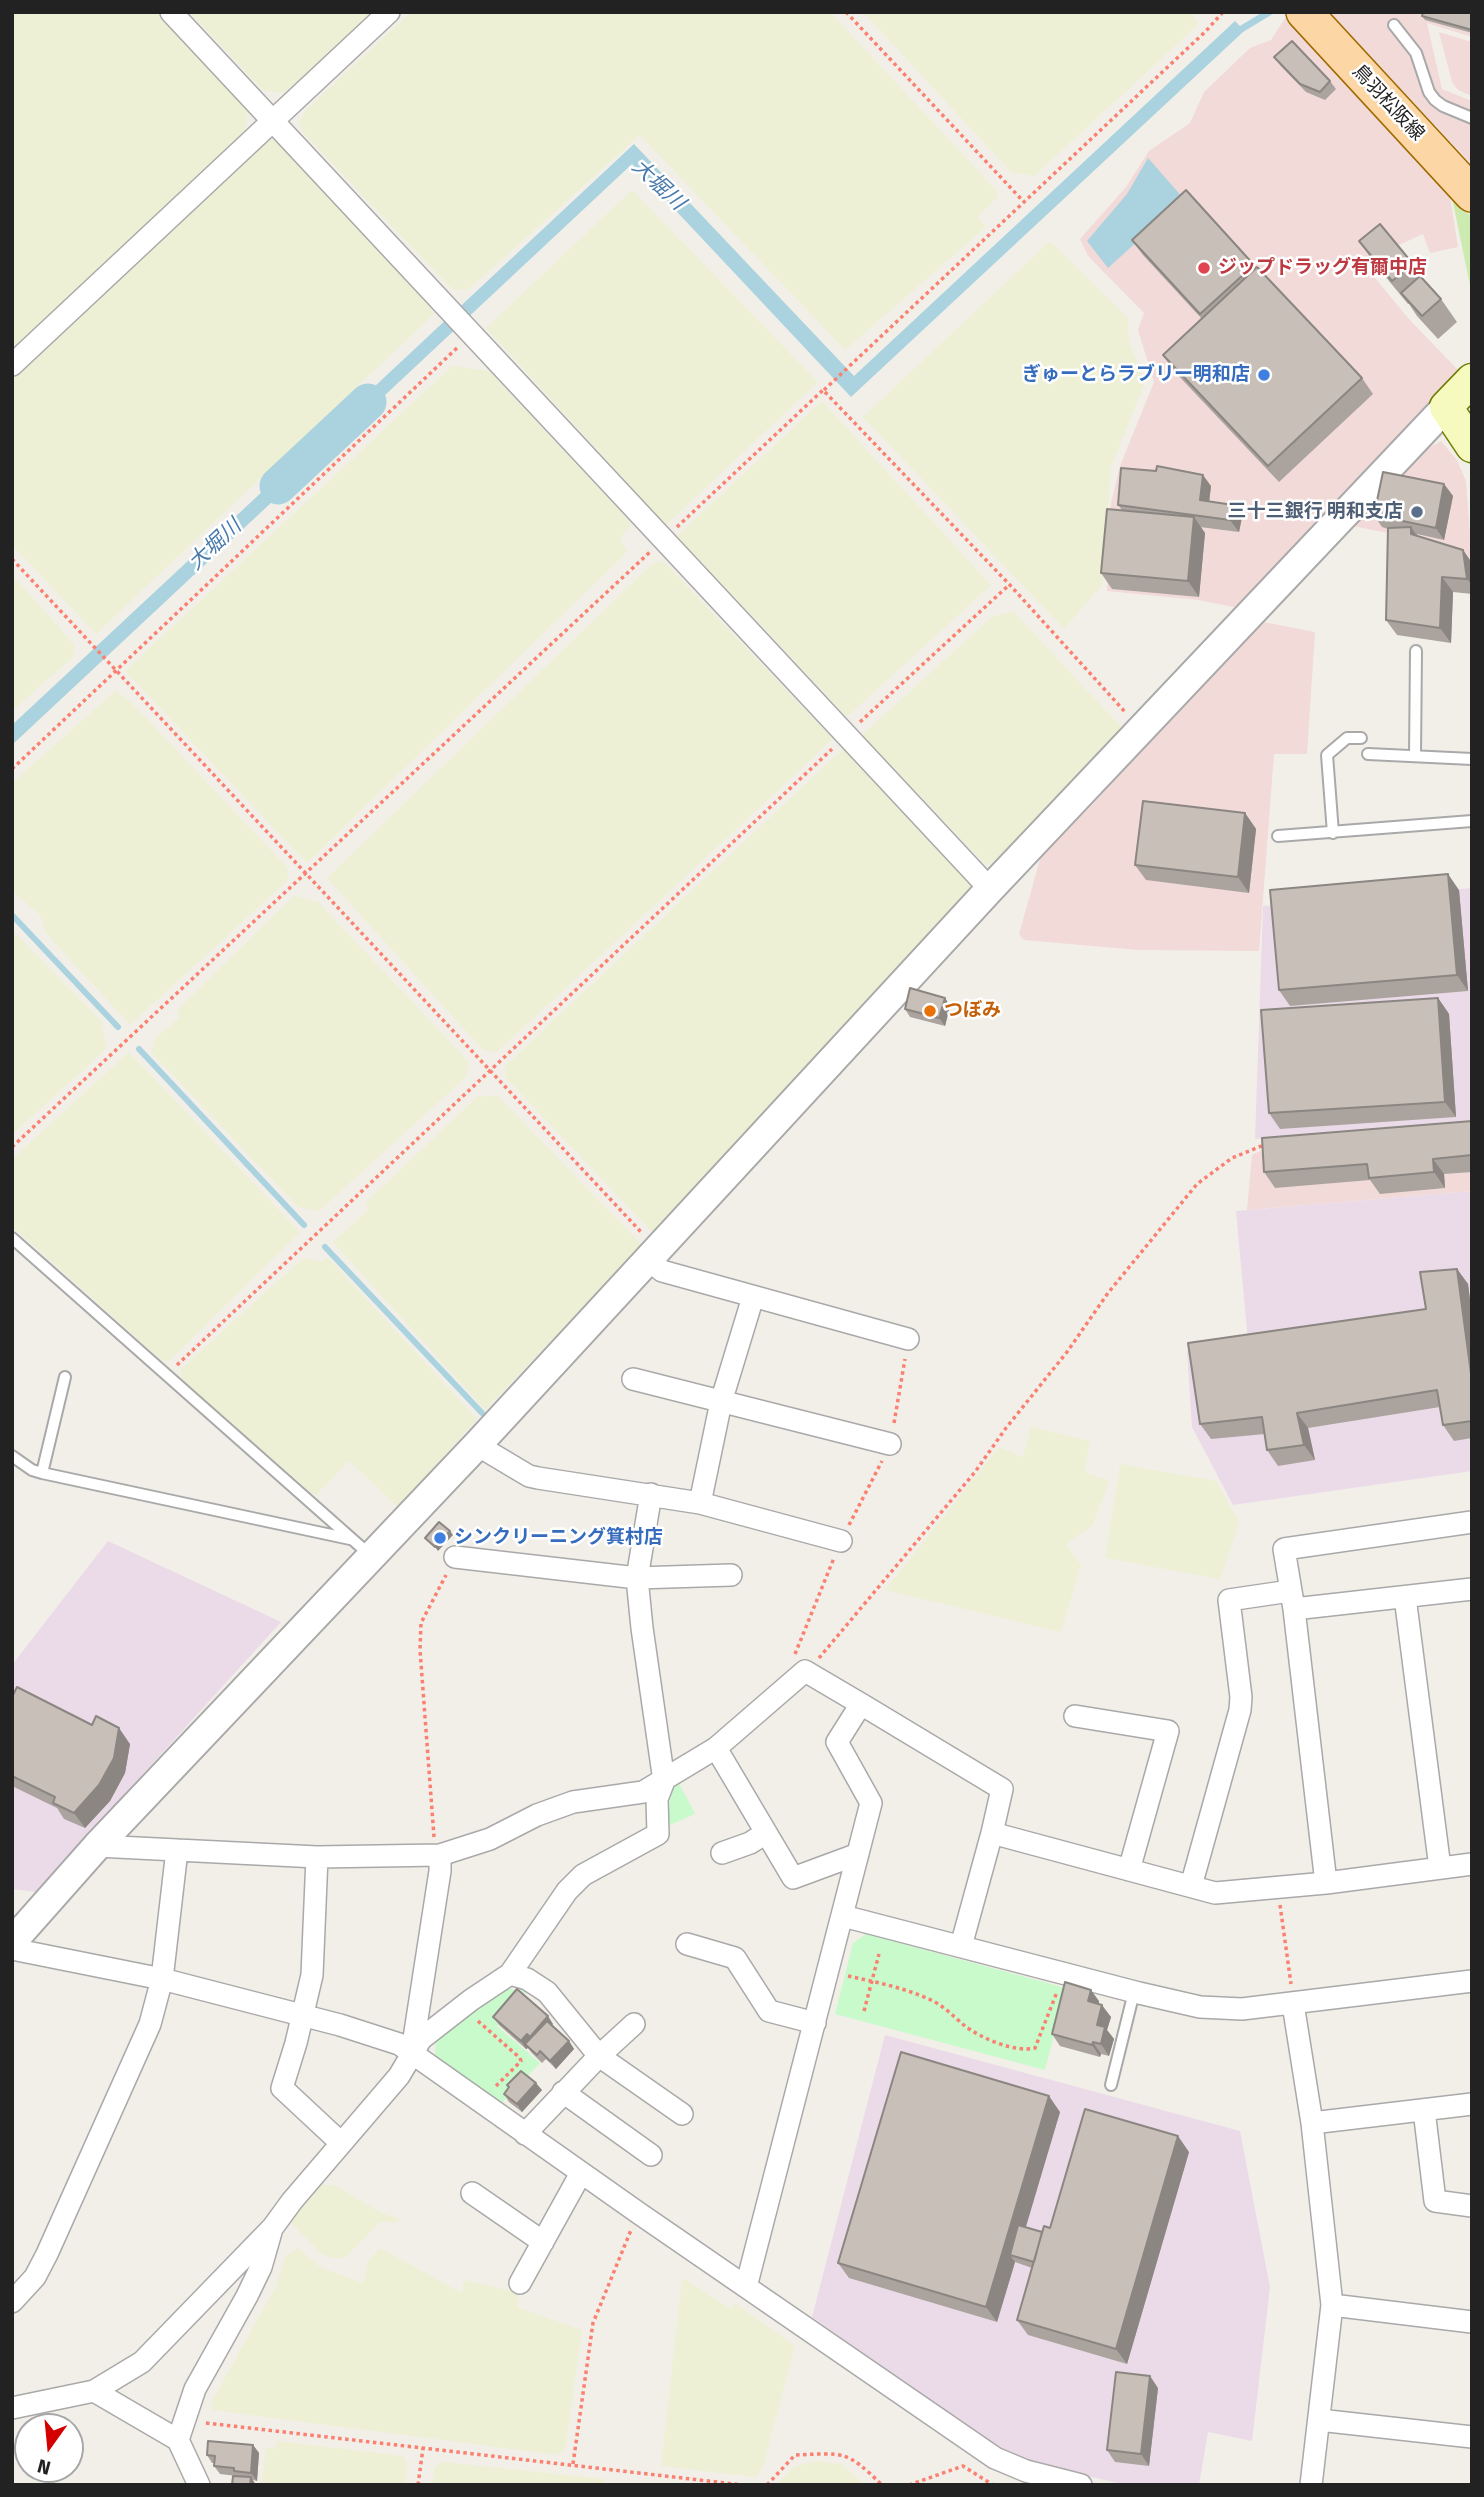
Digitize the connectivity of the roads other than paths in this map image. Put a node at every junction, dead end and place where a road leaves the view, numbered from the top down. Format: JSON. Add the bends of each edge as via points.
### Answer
{"nodes":[{"id":1,"x":172,"y":12,"type":"edge"},
{"id":2,"x":388,"y":12,"type":"edge"},
{"id":3,"x":1304,"y":12,"type":"edge"},
{"id":4,"x":1394,"y":25,"type":"dead end"},
{"id":5,"x":1472,"y":118,"type":"edge"},
{"id":6,"x":273,"y":120,"type":"junction"},
{"id":7,"x":1472,"y":194,"type":"edge"},
{"id":8,"x":12,"y":365,"type":"edge"},
{"id":9,"x":1472,"y":380,"type":"edge"},
{"id":10,"x":1446,"y":407,"type":"junction"},
{"id":11,"x":1472,"y":446,"type":"edge"},
{"id":12,"x":1416,"y":652,"type":"dead end"},
{"id":13,"x":1361,"y":738,"type":"dead end"},
{"id":14,"x":1368,"y":754,"type":"dead end"},
{"id":15,"x":1415,"y":756,"type":"junction"},
{"id":16,"x":1472,"y":759,"type":"edge"},
{"id":17,"x":1472,"y":821,"type":"edge"},
{"id":18,"x":1333,"y":833,"type":"junction"},
{"id":19,"x":1278,"y":836,"type":"dead end"},
{"id":20,"x":990,"y":889,"type":"junction"},
{"id":21,"x":12,"y":1238,"type":"edge"},
{"id":22,"x":652,"y":1254,"type":"junction"},
{"id":23,"x":753,"y":1297,"type":"junction"},
{"id":24,"x":908,"y":1339,"type":"road end"},
{"id":25,"x":65,"y":1377,"type":"dead end"},
{"id":26,"x":633,"y":1379,"type":"dead end"},
{"id":27,"x":721,"y":1402,"type":"junction"},
{"id":28,"x":890,"y":1444,"type":"road end"},
{"id":29,"x":477,"y":1445,"type":"junction"},
{"id":30,"x":12,"y":1456,"type":"edge"},
{"id":31,"x":42,"y":1473,"type":"junction"},
{"id":32,"x":651,"y":1494,"type":"junction"},
{"id":33,"x":700,"y":1503,"type":"junction"},
{"id":34,"x":1472,"y":1522,"type":"edge"},
{"id":35,"x":841,"y":1541,"type":"road end"},
{"id":36,"x":361,"y":1548,"type":"junction"},
{"id":37,"x":455,"y":1557,"type":"road end"},
{"id":38,"x":731,"y":1575,"type":"dead end"},
{"id":39,"x":638,"y":1578,"type":"junction"},
{"id":40,"x":1472,"y":1589,"type":"edge"},
{"id":41,"x":1405,"y":1597,"type":"junction"},
{"id":42,"x":1292,"y":1600,"type":"junction"},
{"id":43,"x":861,"y":1704,"type":"junction"},
{"id":44,"x":1075,"y":1716,"type":"dead end"},
{"id":45,"x":716,"y":1748,"type":"junction"},
{"id":46,"x":664,"y":1780,"type":"junction"},
{"id":47,"x":766,"y":1833,"type":"junction"},
{"id":48,"x":992,"y":1833,"type":"junction"},
{"id":49,"x":97,"y":1846,"type":"junction"},
{"id":50,"x":177,"y":1850,"type":"junction"},
{"id":51,"x":722,"y":1853,"type":"dead end"},
{"id":52,"x":858,"y":1854,"type":"junction"},
{"id":53,"x":440,"y":1855,"type":"junction"},
{"id":54,"x":317,"y":1857,"type":"junction"},
{"id":55,"x":1472,"y":1864,"type":"edge"},
{"id":56,"x":1440,"y":1868,"type":"junction"},
{"id":57,"x":1129,"y":1870,"type":"junction"},
{"id":58,"x":1326,"y":1883,"type":"junction"},
{"id":59,"x":1191,"y":1886,"type":"junction"},
{"id":60,"x":843,"y":1916,"type":"junction"},
{"id":61,"x":12,"y":1942,"type":"edge"},
{"id":62,"x":687,"y":1944,"type":"dead end"},
{"id":63,"x":961,"y":1946,"type":"junction"},
{"id":64,"x":12,"y":1949,"type":"edge"},
{"id":65,"x":510,"y":1974,"type":"junction"},
{"id":66,"x":162,"y":1979,"type":"junction"},
{"id":67,"x":1472,"y":1981,"type":"edge"},
{"id":68,"x":1134,"y":1992,"type":"junction"},
{"id":69,"x":1293,"y":2004,"type":"junction"},
{"id":70,"x":303,"y":2015,"type":"junction"},
{"id":71,"x":815,"y":2023,"type":"junction"},
{"id":72,"x":634,"y":2024,"type":"dead end"},
{"id":73,"x":411,"y":2053,"type":"junction"},
{"id":74,"x":599,"y":2056,"type":"junction"},
{"id":75,"x":1111,"y":2085,"type":"dead end"},
{"id":76,"x":563,"y":2091,"type":"junction"},
{"id":77,"x":1472,"y":2104,"type":"edge"},
{"id":78,"x":1424,"y":2110,"type":"junction"},
{"id":79,"x":682,"y":2114,"type":"dead end"},
{"id":80,"x":1312,"y":2123,"type":"junction"},
{"id":81,"x":525,"y":2134,"type":"junction"},
{"id":82,"x":341,"y":2143,"type":"junction"},
{"id":83,"x":651,"y":2155,"type":"dead end"},
{"id":84,"x":581,"y":2173,"type":"junction"},
{"id":85,"x":472,"y":2193,"type":"dead end"},
{"id":86,"x":1472,"y":2206,"type":"edge"},
{"id":87,"x":273,"y":2227,"type":"junction"},
{"id":88,"x":543,"y":2242,"type":"junction"},
{"id":89,"x":520,"y":2283,"type":"dead end"},
{"id":90,"x":746,"y":2287,"type":"junction"},
{"id":91,"x":12,"y":2302,"type":"edge"},
{"id":92,"x":1332,"y":2305,"type":"junction"},
{"id":93,"x":1472,"y":2322,"type":"edge"},
{"id":94,"x":94,"y":2391,"type":"junction"},
{"id":95,"x":12,"y":2408,"type":"edge"},
{"id":96,"x":1319,"y":2420,"type":"junction"},
{"id":97,"x":1472,"y":2437,"type":"edge"},
{"id":98,"x":178,"y":2440,"type":"junction"},
{"id":99,"x":199,"y":2485,"type":"edge"},
{"id":100,"x":1081,"y":2485,"type":"edge"},
{"id":101,"x":1311,"y":2485,"type":"edge"}],
"edges":[{"from":1,"to":6,"type":"street"},
{"from":2,"to":6,"type":"street"},
{"from":3,"to":7,"type":"main road","name":"鳥羽松阪線"},
{"from":4,"to":5,"type":"lane","via":[[1416,53],[1435,100]]},
{"from":6,"to":8,"type":"street"},
{"from":6,"to":20,"type":"street","via":[[472,334],[669,535]]},
{"from":9,"to":10,"type":"main road"},
{"from":10,"to":11,"type":"main road"},
{"from":10,"to":20,"type":"street"},
{"from":12,"to":15,"type":"lane"},
{"from":13,"to":18,"type":"lane","via":[[1347,738],[1327,755]]},
{"from":14,"to":15,"type":"lane"},
{"from":15,"to":16,"type":"lane"},
{"from":17,"to":18,"type":"lane"},
{"from":18,"to":19,"type":"lane"},
{"from":20,"to":22,"type":"street"},
{"from":21,"to":36,"type":"lane"},
{"from":22,"to":23,"type":"street","via":[[662,1271]]},
{"from":22,"to":29,"type":"street"},
{"from":23,"to":24,"type":"street"},
{"from":23,"to":27,"type":"street"},
{"from":25,"to":31,"type":"lane"},
{"from":26,"to":27,"type":"street"},
{"from":27,"to":28,"type":"street"},
{"from":27,"to":33,"type":"street"},
{"from":29,"to":32,"type":"street","via":[[529,1476]]},
{"from":29,"to":36,"type":"street"},
{"from":30,"to":31,"type":"lane"},
{"from":31,"to":36,"type":"lane"},
{"from":32,"to":33,"type":"street"},
{"from":32,"to":39,"type":"street"},
{"from":33,"to":35,"type":"street"},
{"from":34,"to":42,"type":"street","via":[[1284,1549]]},
{"from":36,"to":49,"type":"street"},
{"from":37,"to":39,"type":"street"},
{"from":38,"to":39,"type":"street"},
{"from":39,"to":46,"type":"street"},
{"from":40,"to":41,"type":"street"},
{"from":41,"to":42,"type":"street"},
{"from":41,"to":56,"type":"street"},
{"from":42,"to":58,"type":"street"},
{"from":42,"to":59,"type":"street","via":[[1229,1600],[1240,1710]]},
{"from":43,"to":45,"type":"street","via":[[805,1671]]},
{"from":43,"to":48,"type":"street","via":[[1002,1789]]},
{"from":43,"to":52,"type":"street","via":[[837,1742],[871,1802]]},
{"from":44,"to":57,"type":"street","via":[[1168,1731]]},
{"from":45,"to":46,"type":"street"},
{"from":45,"to":47,"type":"street"},
{"from":46,"to":53,"type":"street","via":[[643,1792],[549,1810],[490,1839]]},
{"from":46,"to":65,"type":"street","via":[[657,1799],[658,1834],[583,1875]]},
{"from":47,"to":51,"type":"street"},
{"from":47,"to":52,"type":"street","via":[[793,1878]]},
{"from":48,"to":57,"type":"street"},
{"from":48,"to":63,"type":"street"},
{"from":49,"to":50,"type":"street"},
{"from":49,"to":61,"type":"street"},
{"from":50,"to":54,"type":"street"},
{"from":50,"to":66,"type":"street"},
{"from":52,"to":60,"type":"street"},
{"from":53,"to":54,"type":"street"},
{"from":53,"to":73,"type":"street"},
{"from":54,"to":70,"type":"street","via":[[312,1975]]},
{"from":55,"to":56,"type":"street"},
{"from":56,"to":58,"type":"street"},
{"from":57,"to":59,"type":"street"},
{"from":58,"to":59,"type":"street","via":[[1214,1893]]},
{"from":60,"to":63,"type":"street"},
{"from":60,"to":71,"type":"street"},
{"from":62,"to":71,"type":"street","via":[[735,1958],[769,2011]]},
{"from":63,"to":68,"type":"street"},
{"from":64,"to":66,"type":"street"},
{"from":65,"to":73,"type":"street","via":[[431,2030]]},
{"from":65,"to":74,"type":"street","via":[[547,1992]]},
{"from":66,"to":70,"type":"street"},
{"from":66,"to":91,"type":"street","via":[[150,2024],[47,2254],[35,2277]]},
{"from":67,"to":69,"type":"street"},
{"from":68,"to":69,"type":"street","via":[[1220,2008]]},
{"from":68,"to":75,"type":"lane"},
{"from":69,"to":80,"type":"street"},
{"from":70,"to":73,"type":"street","via":[[387,2039]]},
{"from":70,"to":82,"type":"street","via":[[282,2088]]},
{"from":71,"to":90,"type":"street"},
{"from":72,"to":74,"type":"street"},
{"from":73,"to":81,"type":"street","via":[[486,2091]]},
{"from":73,"to":82,"type":"street","via":[[399,2076]]},
{"from":74,"to":76,"type":"street"},
{"from":74,"to":79,"type":"street"},
{"from":76,"to":81,"type":"street"},
{"from":76,"to":83,"type":"street"},
{"from":77,"to":78,"type":"street"},
{"from":78,"to":80,"type":"street"},
{"from":78,"to":86,"type":"street","via":[[1435,2201]]},
{"from":80,"to":92,"type":"street"},
{"from":81,"to":84,"type":"street"},
{"from":82,"to":87,"type":"street"},
{"from":84,"to":88,"type":"street"},
{"from":84,"to":90,"type":"street"},
{"from":85,"to":88,"type":"street"},
{"from":87,"to":94,"type":"street","via":[[142,2362]]},
{"from":87,"to":98,"type":"street","via":[[261,2267],[195,2389]]},
{"from":88,"to":89,"type":"street"},
{"from":90,"to":100,"type":"street","via":[[995,2458],[1026,2472]]},
{"from":92,"to":93,"type":"street"},
{"from":92,"to":96,"type":"street"},
{"from":94,"to":95,"type":"street"},
{"from":94,"to":98,"type":"street"},
{"from":96,"to":97,"type":"street"},
{"from":96,"to":101,"type":"street"},
{"from":98,"to":99,"type":"street"}]}
